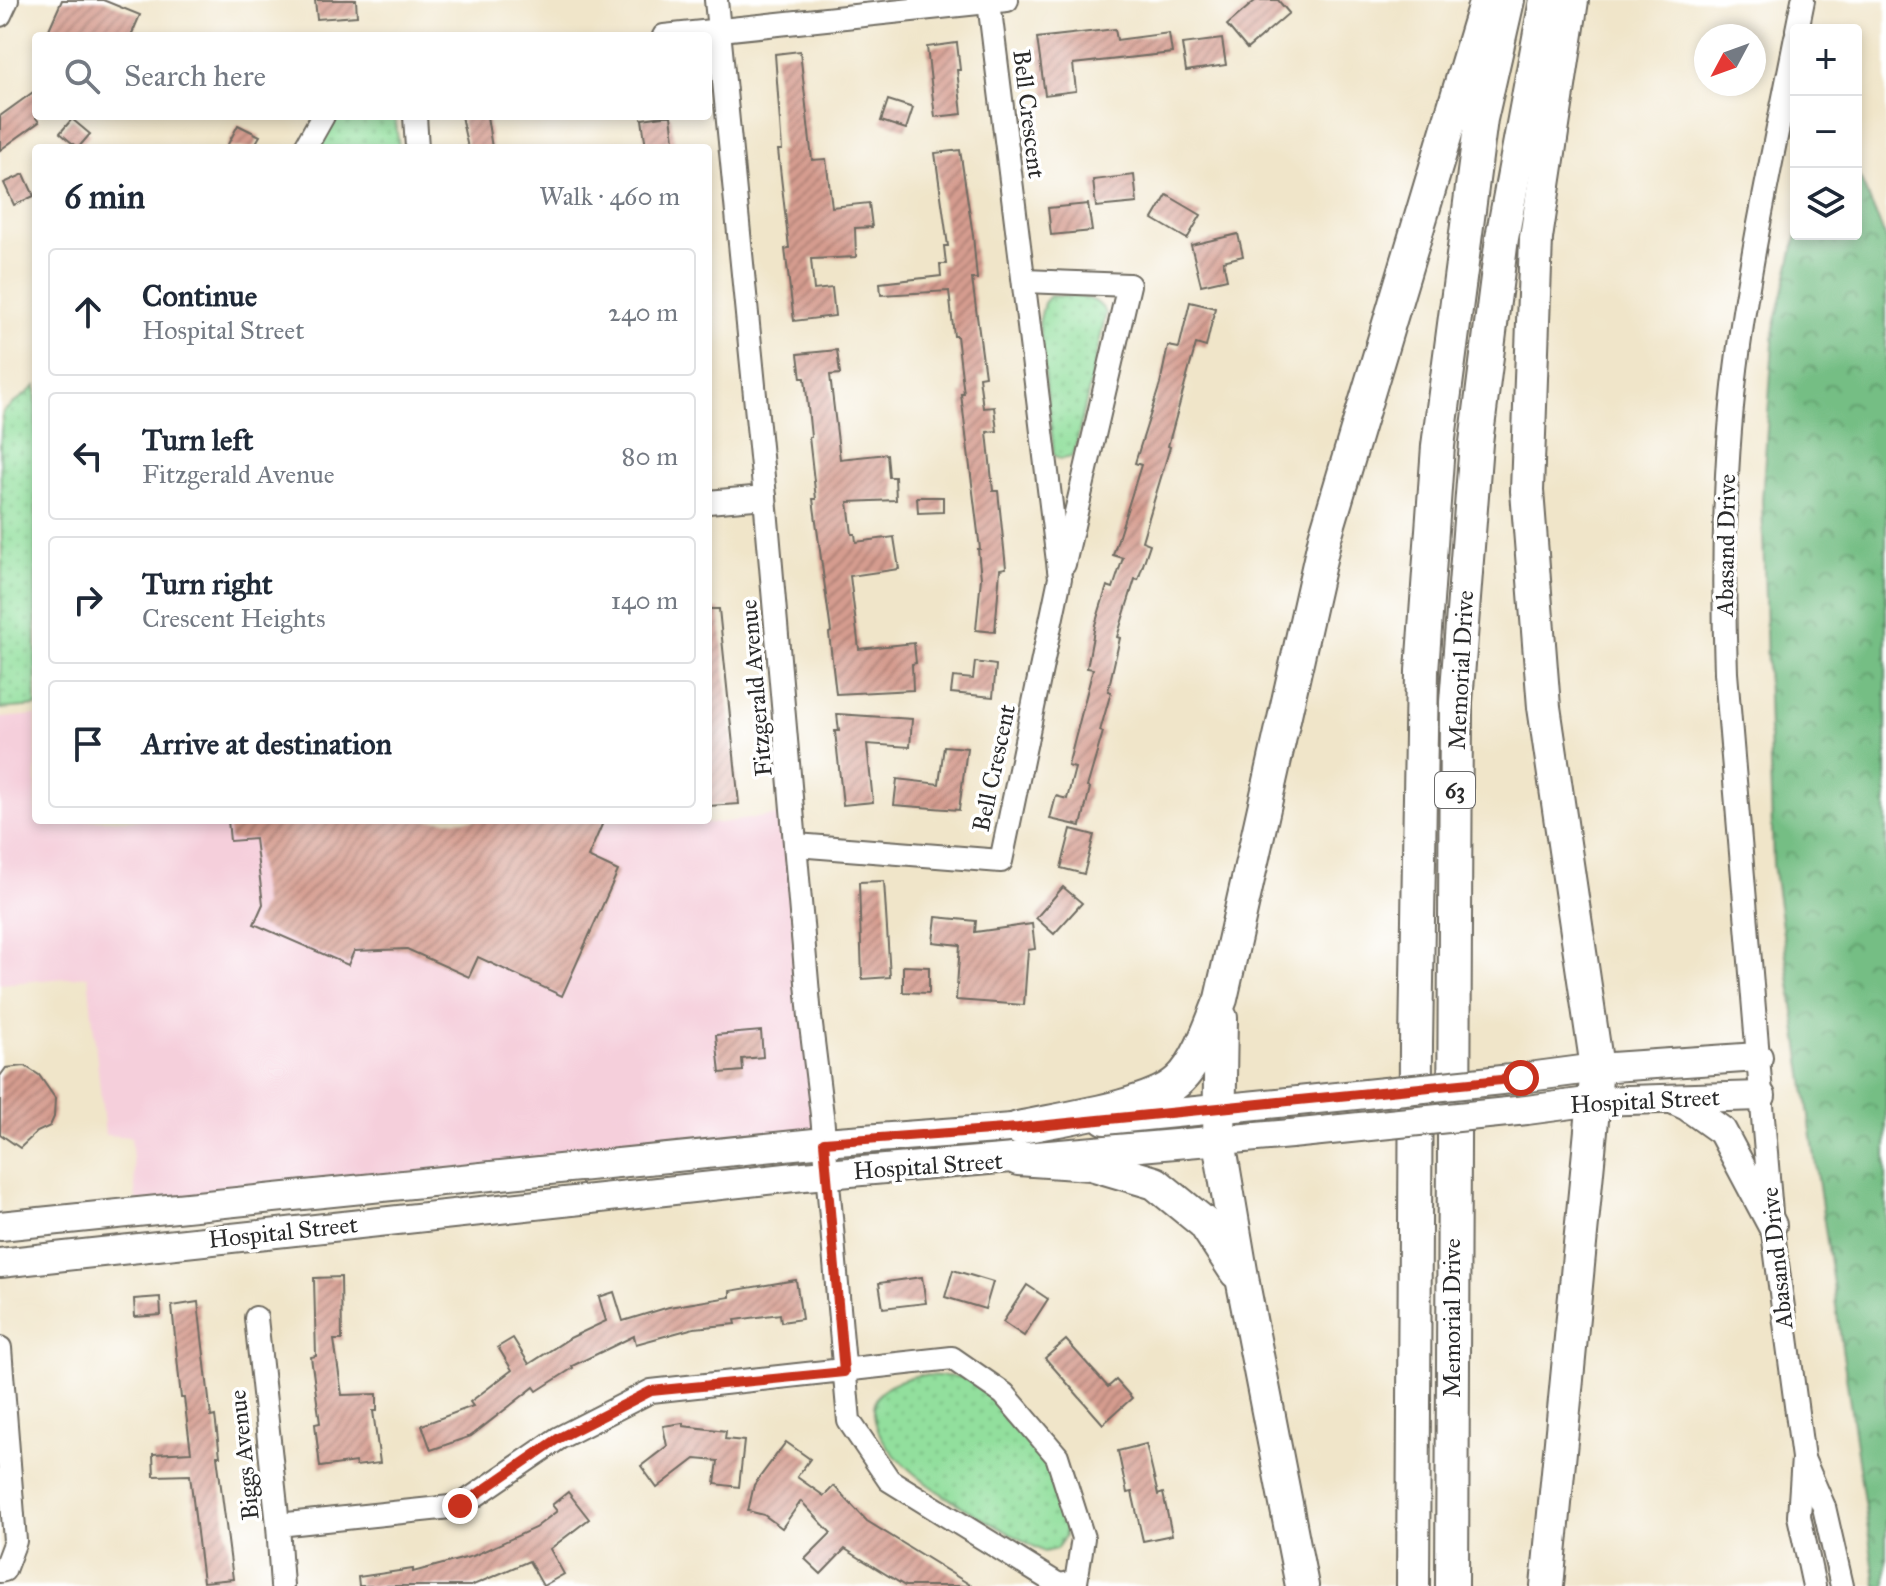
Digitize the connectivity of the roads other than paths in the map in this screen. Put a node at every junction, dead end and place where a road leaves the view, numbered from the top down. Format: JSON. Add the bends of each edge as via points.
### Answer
{"nodes":[{"id":1,"x":7,"y":0,"type":"edge"},
{"id":2,"x":716,"y":0,"type":"edge"},
{"id":3,"x":1486,"y":0,"type":"edge"},
{"id":4,"x":1508,"y":0,"type":"edge"},
{"id":5,"x":1546,"y":0,"type":"edge"},
{"id":6,"x":1572,"y":0,"type":"edge"},
{"id":7,"x":1803,"y":0,"type":"edge"},
{"id":8,"x":998,"y":1,"type":"edge"},
{"id":9,"x":0,"y":15,"type":"edge"},
{"id":10,"x":1798,"y":24,"type":"edge"},
{"id":11,"x":719,"y":30,"type":"junction"},
{"id":12,"x":701,"y":32,"type":"edge"},
{"id":13,"x":1790,"y":68,"type":"edge"},
{"id":14,"x":321,"y":120,"type":"edge"},
{"id":15,"x":415,"y":120,"type":"edge"},
{"id":16,"x":307,"y":144,"type":"edge"},
{"id":17,"x":417,"y":144,"type":"edge"},
{"id":18,"x":1024,"y":281,"type":"junction"},
{"id":19,"x":765,"y":497,"type":"junction"},
{"id":20,"x":712,"y":502,"type":"edge"},
{"id":21,"x":1060,"y":578,"type":"junction"},
{"id":22,"x":796,"y":845,"type":"junction"},
{"id":23,"x":1221,"y":999,"type":"junction"},
{"id":24,"x":1758,"y":1057,"type":"junction"},
{"id":25,"x":1597,"y":1068,"type":"junction"},
{"id":26,"x":1761,"y":1096,"type":"junction"},
{"id":27,"x":1671,"y":1099,"type":"junction"},
{"id":28,"x":1595,"y":1101,"type":"junction"},
{"id":29,"x":1219,"y":1125,"type":"junction"},
{"id":30,"x":824,"y":1142,"type":"junction"},
{"id":31,"x":1018,"y":1144,"type":"junction"},
{"id":32,"x":826,"y":1174,"type":"junction"},
{"id":33,"x":1772,"y":1225,"type":"junction"},
{"id":34,"x":0,"y":1226,"type":"edge"},
{"id":35,"x":0,"y":1263,"type":"edge"},
{"id":36,"x":1243,"y":1283,"type":"junction"},
{"id":37,"x":256,"y":1318,"type":"dead end"},
{"id":38,"x":0,"y":1348,"type":"edge"},
{"id":39,"x":844,"y":1372,"type":"junction"},
{"id":40,"x":1803,"y":1458,"type":"junction"},
{"id":41,"x":278,"y":1525,"type":"junction"},
{"id":42,"x":0,"y":1571,"type":"edge"},
{"id":43,"x":282,"y":1586,"type":"edge"},
{"id":44,"x":1302,"y":1586,"type":"edge"},
{"id":45,"x":1413,"y":1586,"type":"edge"},
{"id":46,"x":1452,"y":1586,"type":"edge"},
{"id":47,"x":1547,"y":1586,"type":"edge"},
{"id":48,"x":1814,"y":1586,"type":"edge"},
{"id":49,"x":1842,"y":1586,"type":"edge"}],
"edges":[{"from":1,"to":9,"type":"street"},
{"from":2,"to":11,"type":"street","name":"Fitzgerald Avenue"},
{"from":3,"to":23,"type":"highway","via":[[1325,537]]},
{"from":4,"to":45,"type":"highway","name":"Memorial Drive","number":"63","via":[[1481,119],[1438,446],[1422,671]]},
{"from":5,"to":46,"type":"highway","name":"Memorial Drive","number":"63","via":[[1502,238],[1476,443],[1456,702]]},
{"from":6,"to":25,"type":"highway","via":[[1536,238],[1527,491],[1544,707]]},
{"from":7,"to":10,"type":"street"},
{"from":8,"to":11,"type":"street","name":"Bell Crescent"},
{"from":8,"to":18,"type":"street","name":"Bell Crescent"},
{"from":11,"to":12,"type":"street","name":"Bell Crescent"},
{"from":11,"to":19,"type":"street","name":"Fitzgerald Avenue"},
{"from":13,"to":24,"type":"street","name":"Abasand Drive","via":[[1748,282],[1725,504],[1726,673]]},
{"from":14,"to":16,"type":"street"},
{"from":15,"to":17,"type":"street"},
{"from":18,"to":21,"type":"street","name":"Bell Crescent"},
{"from":18,"to":21,"type":"street","name":"Bell Crescent","via":[[1129,285]]},
{"from":19,"to":20,"type":"street"},
{"from":19,"to":22,"type":"street","name":"Fitzgerald Avenue"},
{"from":21,"to":22,"type":"street","name":"Bell Crescent","via":[[1001,861]]},
{"from":22,"to":30,"type":"street","name":"Fitzgerald Avenue"},
{"from":23,"to":29,"type":"highway"},
{"from":23,"to":31,"type":"highway","via":[[1202,1046],[1179,1081],[1149,1099]]},
{"from":24,"to":25,"type":"main road"},
{"from":24,"to":26,"type":"street","name":"Abasand Drive"},
{"from":25,"to":28,"type":"highway"},
{"from":25,"to":29,"type":"main road","name":"Hospital Street","bridge":true,"via":[[1288,1102]]},
{"from":26,"to":27,"type":"main road","name":"Hospital Street"},
{"from":26,"to":33,"type":"street","name":"Abasand Drive"},
{"from":27,"to":28,"type":"main road","name":"Hospital Street"},
{"from":27,"to":33,"type":"main road","via":[[1722,1131]]},
{"from":28,"to":29,"type":"main road","name":"Hospital Street","bridge":true,"via":[[1291,1134]]},
{"from":28,"to":47,"type":"highway"},
{"from":29,"to":31,"type":"main road","name":"Hospital Street"},
{"from":29,"to":36,"type":"highway"},
{"from":30,"to":31,"type":"main road","name":"Hospital Street"},
{"from":30,"to":32,"type":"street","name":"Fitzgerald Avenue"},
{"from":30,"to":34,"type":"main road","name":"Hospital Street"},
{"from":31,"to":32,"type":"main road","name":"Hospital Street"},
{"from":31,"to":36,"type":"highway","via":[[1155,1183],[1204,1223]]},
{"from":32,"to":35,"type":"main road","name":"Hospital Street"},
{"from":32,"to":39,"type":"street","name":"Fitzgerald Avenue"},
{"from":33,"to":40,"type":"street","name":"Abasand Drive"},
{"from":36,"to":44,"type":"highway"},
{"from":37,"to":41,"type":"street","name":"Biggs Avenue"},
{"from":38,"to":42,"type":"street","via":[[15,1541]]},
{"from":39,"to":39,"type":"street","via":[[849,1421],[889,1480],[1059,1585],[1076,1582],[1083,1538],[1057,1456],[1004,1394],[952,1358]]},
{"from":39,"to":41,"type":"street","via":[[651,1391],[559,1438],[460,1506]]},
{"from":40,"to":48,"type":"street","name":"Abasand Drive","via":[[1799,1516]]},
{"from":40,"to":49,"type":"street","name":"Abasand Drive","via":[[1824,1507]]},
{"from":41,"to":43,"type":"street","name":"Biggs Avenue"}]}
